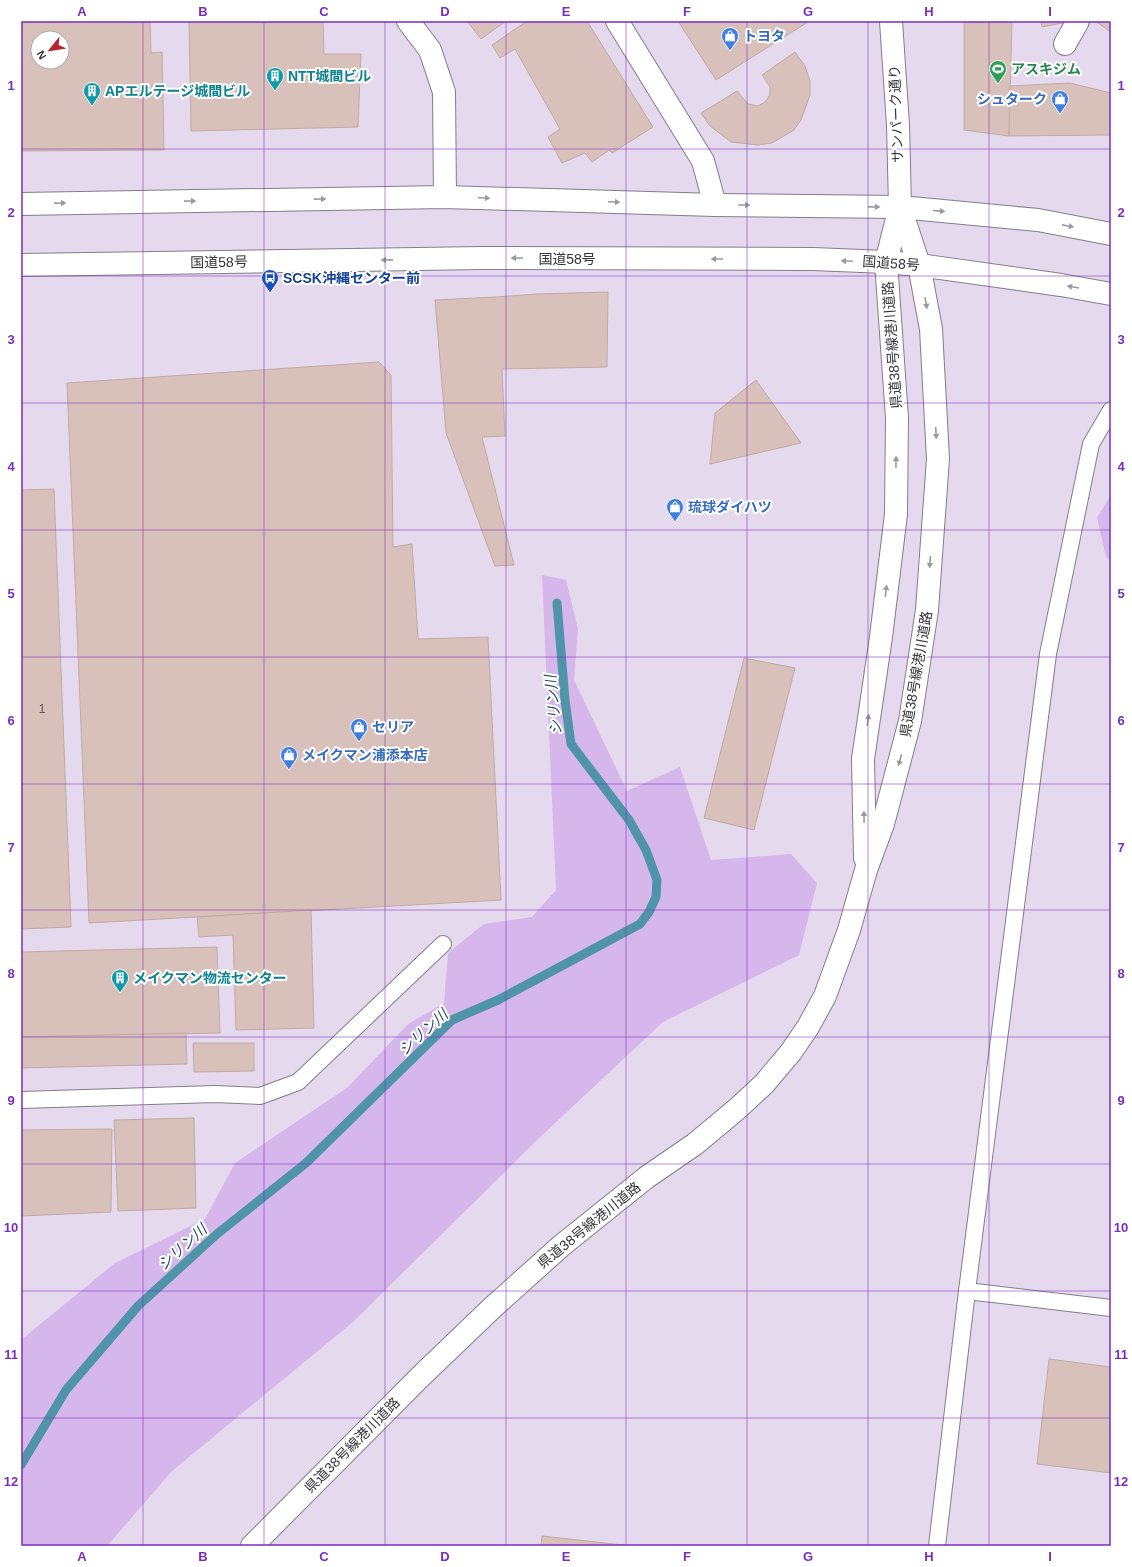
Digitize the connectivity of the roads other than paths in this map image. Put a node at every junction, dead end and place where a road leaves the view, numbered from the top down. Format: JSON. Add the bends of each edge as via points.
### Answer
{"nodes":[{"id":1,"x":408,"y":21,"type":"edge"},
{"id":2,"x":617,"y":21,"type":"edge"},
{"id":3,"x":891,"y":21,"type":"edge"},
{"id":4,"x":1078,"y":21,"type":"edge"},
{"id":5,"x":1065,"y":44,"type":"dead end"},
{"id":6,"x":445,"y":197,"type":"junction"},
{"id":7,"x":21,"y":204,"type":"edge"},
{"id":8,"x":715,"y":205,"type":"junction"},
{"id":9,"x":900,"y":207,"type":"junction"},
{"id":10,"x":1111,"y":234,"type":"edge"},
{"id":11,"x":886,"y":262,"type":"junction"},
{"id":12,"x":21,"y":265,"type":"edge"},
{"id":13,"x":919,"y":265,"type":"junction"},
{"id":14,"x":1111,"y":294,"type":"edge"},
{"id":15,"x":1111,"y":410,"type":"edge"},
{"id":16,"x":866,"y":870,"type":"junction"},
{"id":17,"x":443,"y":944,"type":"dead end"},
{"id":18,"x":21,"y":1100,"type":"edge"},
{"id":19,"x":967,"y":1291,"type":"junction"},
{"id":20,"x":1111,"y":1308,"type":"edge"},
{"id":21,"x":252,"y":1546,"type":"edge"},
{"id":22,"x":937,"y":1546,"type":"edge"}],
"edges":[{"from":1,"to":6,"type":"main road","via":[[430,50],[444,92]]},
{"from":2,"to":8,"type":"main road","via":[[703,161]]},
{"from":3,"to":9,"type":"main road","name":"サンパーク通り"},
{"from":4,"to":5,"type":"main road"},
{"from":7,"to":6,"type":"main road","one_way":true},
{"from":6,"to":8,"type":"main road","one_way":true},
{"from":8,"to":9,"type":"main road","one_way":true},
{"from":9,"to":10,"type":"main road","one_way":true,"via":[[1038,220]]},
{"from":9,"to":11,"type":"main road","name":"県道38号線港川道路"},
{"from":9,"to":13,"type":"main road","name":"県道38号線港川道路"},
{"from":11,"to":12,"type":"main road","name":"国道58号","one_way":true,"via":[[813,259],[482,258]]},
{"from":11,"to":13,"type":"main road","name":"国道58号"},
{"from":16,"to":11,"type":"main road","name":"県道38号線港川道路","one_way":true,"via":[[863,759],[896,514],[897,418]]},
{"from":14,"to":13,"type":"main road","name":"国道58号","one_way":true},
{"from":13,"to":16,"type":"main road","name":"県道38号線港川道路","one_way":true,"via":[[931,329],[938,459],[927,610],[910,721],[883,824]]},
{"from":15,"to":19,"type":"lane","via":[[1091,444],[1048,654]]},
{"from":16,"to":21,"type":"main road","name":"県道38号線港川道路","via":[[826,996],[791,1052],[764,1084],[695,1144],[640,1182],[520,1282],[420,1377]]},
{"from":17,"to":18,"type":"lane","via":[[298,1082],[260,1096],[215,1094]]},
{"from":19,"to":20,"type":"lane"},
{"from":19,"to":22,"type":"lane"}]}
